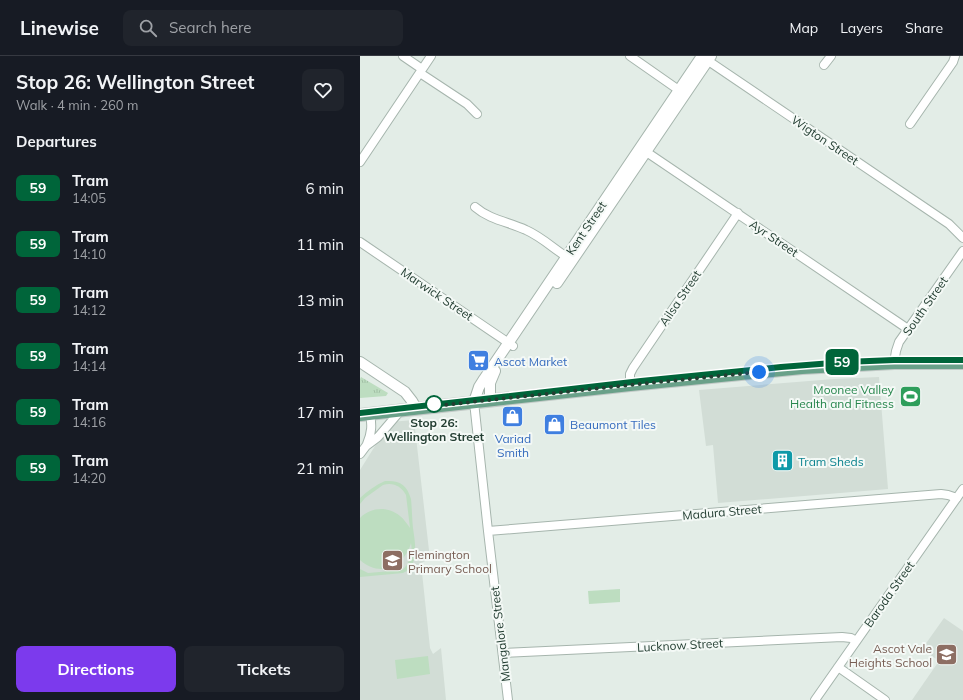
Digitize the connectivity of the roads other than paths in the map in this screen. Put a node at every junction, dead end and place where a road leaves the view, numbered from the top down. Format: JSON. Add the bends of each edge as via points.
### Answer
{"nodes":[{"id":1,"x":403,"y":56,"type":"edge"},
{"id":2,"x":431,"y":56,"type":"edge"},
{"id":3,"x":630,"y":56,"type":"edge"},
{"id":4,"x":831,"y":56,"type":"edge"},
{"id":5,"x":706,"y":57,"type":"edge"},
{"id":6,"x":955,"y":58,"type":"edge"},
{"id":7,"x":824,"y":65,"type":"dead end"},
{"id":8,"x":421,"y":71,"type":"junction"},
{"id":9,"x":682,"y":92,"type":"junction"},
{"id":10,"x":477,"y":114,"type":"dead end"},
{"id":11,"x":910,"y":124,"type":"dead end"},
{"id":12,"x":643,"y":149,"type":"junction"},
{"id":13,"x":360,"y":162,"type":"edge"},
{"id":14,"x":475,"y":207,"type":"dead end"},
{"id":15,"x":738,"y":214,"type":"junction"},
{"id":16,"x":949,"y":224,"type":"junction"},
{"id":17,"x":963,"y":229,"type":"edge"},
{"id":18,"x":963,"y":238,"type":"edge"},
{"id":19,"x":360,"y":242,"type":"edge"},
{"id":20,"x":963,"y":251,"type":"edge"},
{"id":21,"x":569,"y":259,"type":"junction"},
{"id":22,"x":908,"y":329,"type":"junction"},
{"id":23,"x":511,"y":344,"type":"junction"},
{"id":24,"x":360,"y":362,"type":"edge"},
{"id":25,"x":894,"y":363,"type":"junction"},
{"id":26,"x":963,"y":363,"type":"edge"},
{"id":27,"x":630,"y":385,"type":"junction"},
{"id":28,"x":490,"y":400,"type":"junction"},
{"id":29,"x":474,"y":402,"type":"junction"},
{"id":30,"x":416,"y":408,"type":"junction"},
{"id":31,"x":401,"y":410,"type":"junction"},
{"id":32,"x":365,"y":414,"type":"edge"},
{"id":33,"x":366,"y":446,"type":"junction"},
{"id":34,"x":360,"y":454,"type":"edge"},
{"id":35,"x":963,"y":489,"type":"edge"},
{"id":36,"x":957,"y":498,"type":"junction"},
{"id":37,"x":488,"y":531,"type":"junction"},
{"id":38,"x":856,"y":641,"type":"junction"},
{"id":39,"x":502,"y":653,"type":"junction"},
{"id":40,"x":838,"y":667,"type":"junction"},
{"id":41,"x":508,"y":700,"type":"edge"},
{"id":42,"x":815,"y":700,"type":"edge"},
{"id":43,"x":885,"y":700,"type":"edge"}],
"edges":[{"from":1,"to":8,"type":"street"},
{"from":2,"to":8,"type":"street"},
{"from":3,"to":9,"type":"street"},
{"from":4,"to":7,"type":"street"},
{"from":5,"to":9,"type":"street","name":"Kent Street"},
{"from":5,"to":16,"type":"street","name":"Wigton Street"},
{"from":6,"to":11,"type":"street"},
{"from":8,"to":10,"type":"street"},
{"from":8,"to":13,"type":"street"},
{"from":9,"to":12,"type":"street","name":"Kent Street"},
{"from":12,"to":15,"type":"street","name":"Ayr Street"},
{"from":12,"to":21,"type":"street","name":"Kent Street"},
{"from":14,"to":21,"type":"street","via":[[488,216],[532,233]]},
{"from":15,"to":22,"type":"street","name":"Ayr Street"},
{"from":15,"to":27,"type":"street","name":"Ailsa Street","via":[[633,368]]},
{"from":16,"to":17,"type":"street","name":"Wigton Street"},
{"from":16,"to":18,"type":"street","name":"Wigton Street"},
{"from":19,"to":23,"type":"street","name":"Marwick Street"},
{"from":20,"to":22,"type":"street","name":"South Street"},
{"from":21,"to":23,"type":"street","name":"Kent Street"},
{"from":22,"to":25,"type":"street","name":"South Street","via":[[897,347]]},
{"from":23,"to":28,"type":"street","name":"Kent Street","via":[[492,378]]},
{"from":23,"to":29,"type":"street","name":"Kent Street","via":[[480,385]]},
{"from":24,"to":30,"type":"street","via":[[405,392]]},
{"from":25,"to":26,"type":"main road"},
{"from":25,"to":27,"type":"main road","via":[[802,368]]},
{"from":27,"to":28,"type":"main road"},
{"from":28,"to":29,"type":"main road"},
{"from":29,"to":30,"type":"main road"},
{"from":29,"to":37,"type":"street","name":"Mangalore Street"},
{"from":30,"to":31,"type":"main road"},
{"from":31,"to":32,"type":"main road"},
{"from":31,"to":33,"type":"street","via":[[378,437]]},
{"from":32,"to":33,"type":"street","via":[[372,425]]},
{"from":33,"to":34,"type":"street"},
{"from":35,"to":36,"type":"street","name":"Baroda Street"},
{"from":36,"to":37,"type":"street","name":"Madura Street","via":[[941,494]]},
{"from":36,"to":38,"type":"street","name":"Baroda Street"},
{"from":37,"to":39,"type":"street","name":"Mangalore Street"},
{"from":38,"to":39,"type":"street","name":"Lucknow Street","via":[[842,637]]},
{"from":38,"to":40,"type":"street","name":"Baroda Street"},
{"from":39,"to":41,"type":"street","name":"Mangalore Street"},
{"from":40,"to":42,"type":"street","name":"Baroda Street"},
{"from":40,"to":43,"type":"street"}]}
